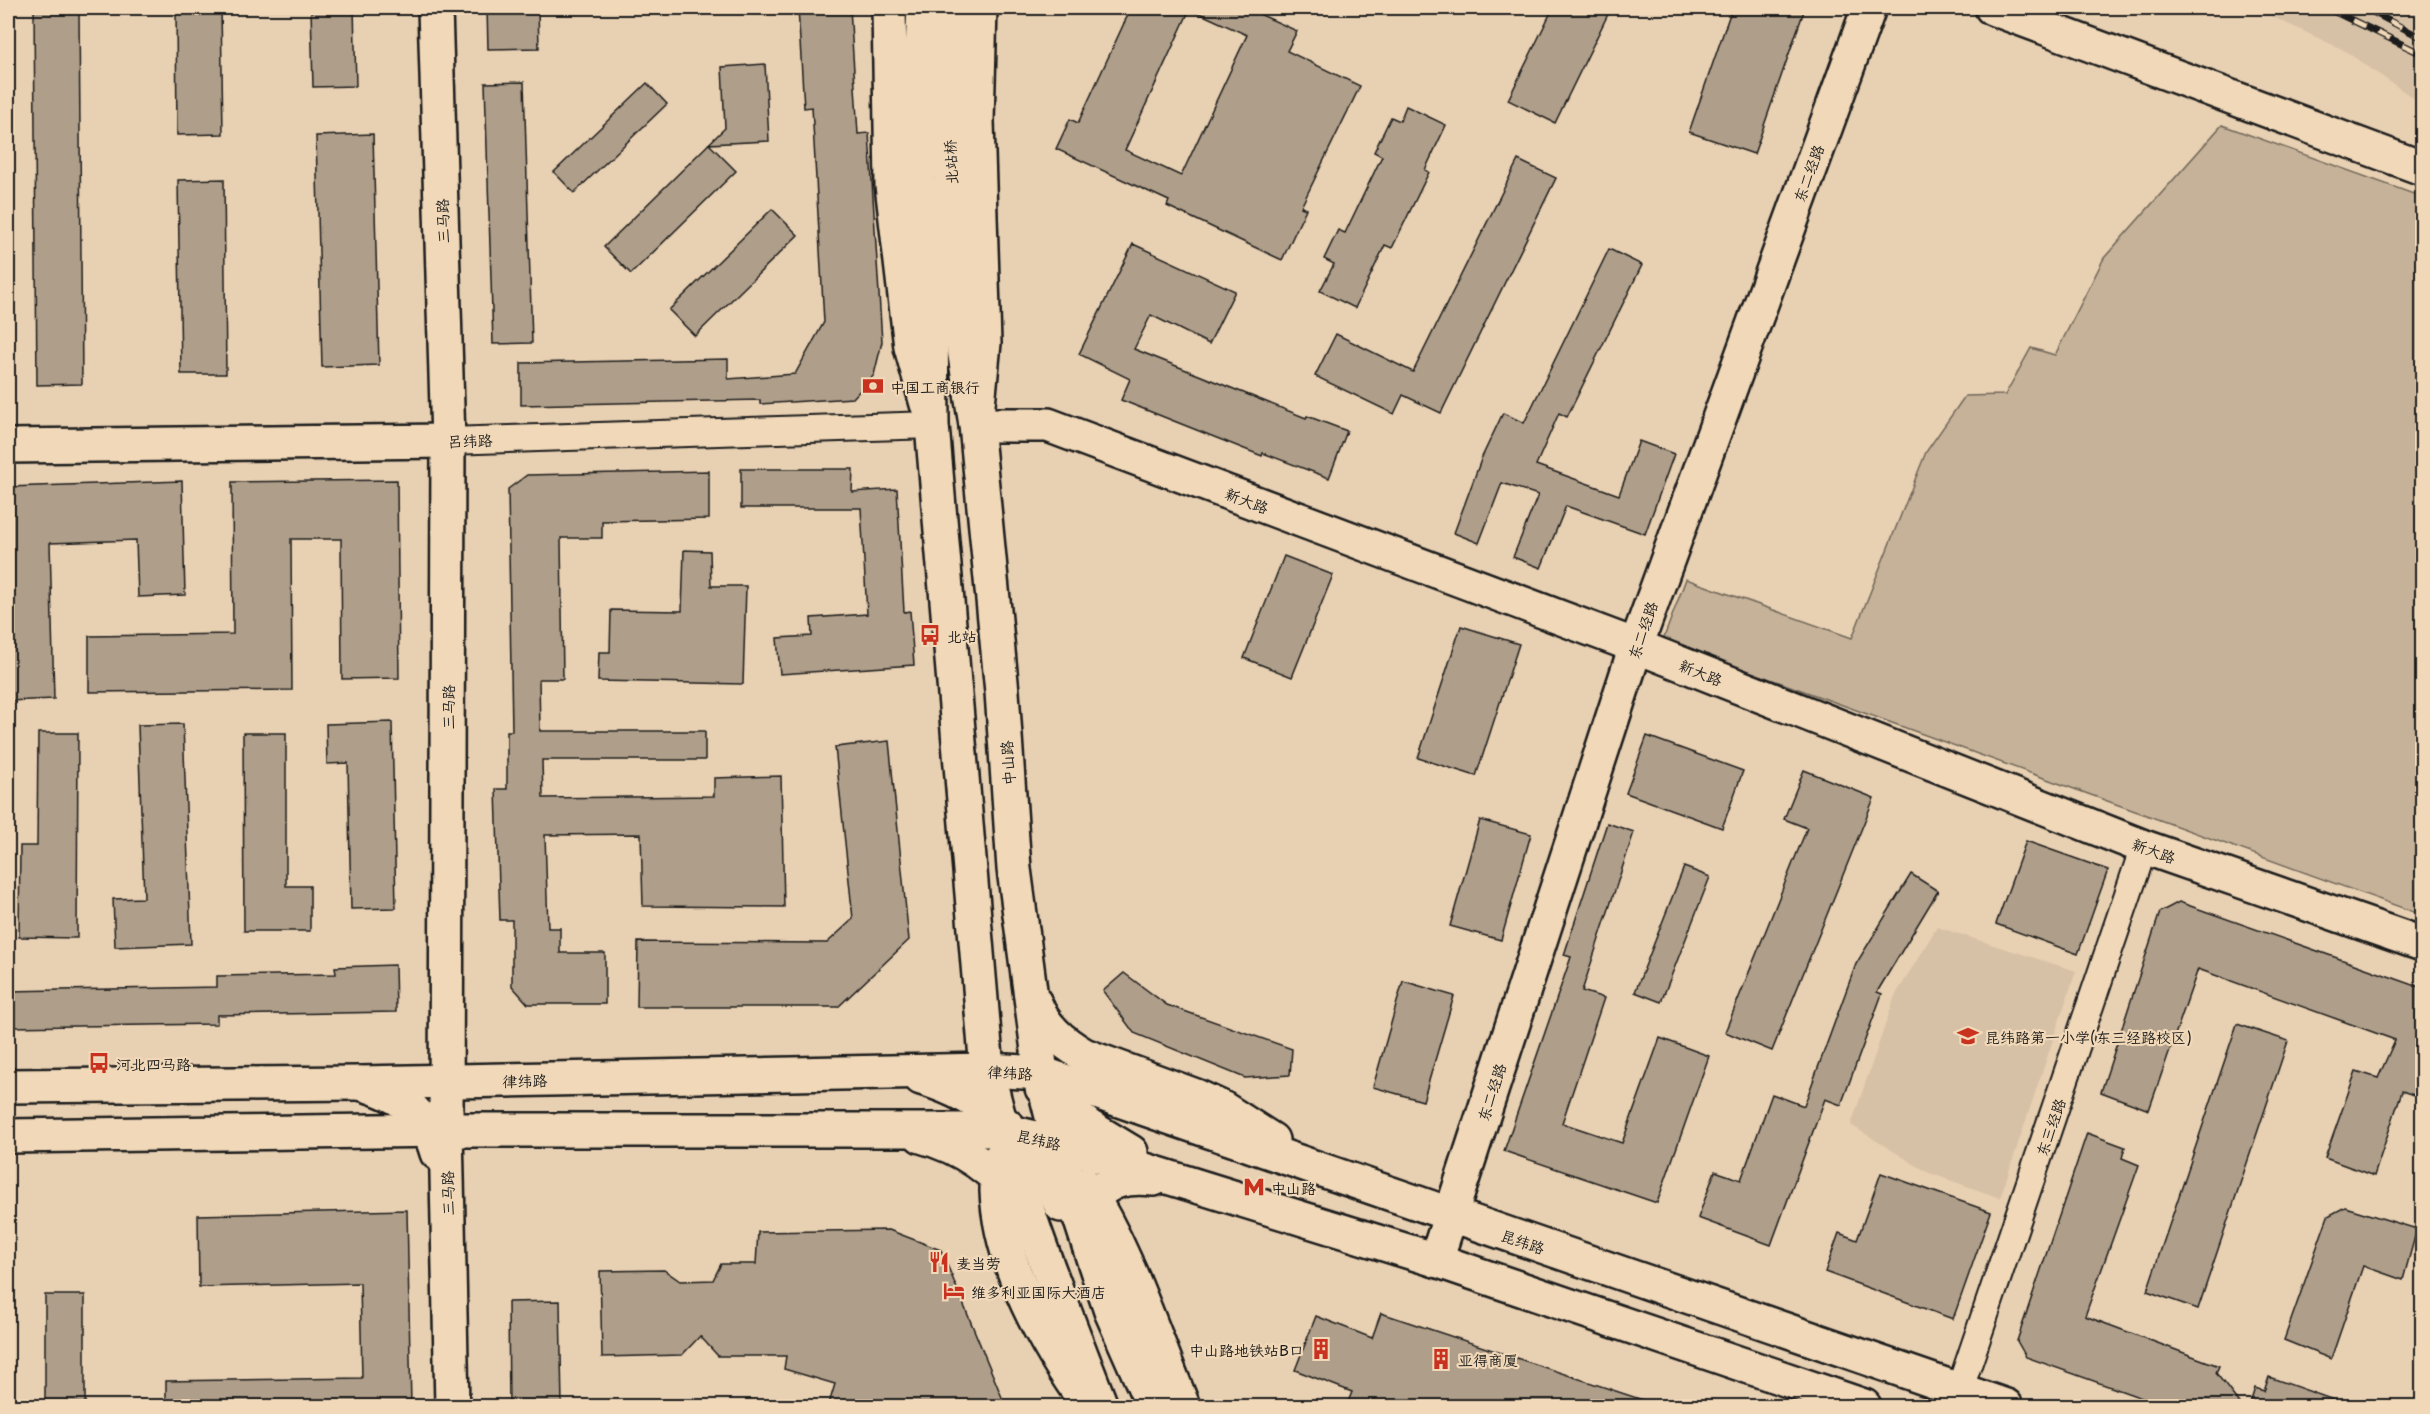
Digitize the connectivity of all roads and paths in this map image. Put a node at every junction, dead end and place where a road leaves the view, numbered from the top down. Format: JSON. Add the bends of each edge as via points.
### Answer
{"nodes":[{"id":1,"x":435,"y":8,"type":"edge"},
{"id":2,"x":889,"y":8,"type":"edge"},
{"id":3,"x":924,"y":8,"type":"edge"},
{"id":4,"x":948,"y":8,"type":"edge"},
{"id":5,"x":980,"y":8,"type":"edge"},
{"id":6,"x":1869,"y":8,"type":"edge"},
{"id":7,"x":1992,"y":8,"type":"edge"},
{"id":8,"x":2422,"y":168,"type":"edge"},
{"id":9,"x":945,"y":316,"type":"junction"},
{"id":10,"x":932,"y":425,"type":"junction"},
{"id":11,"x":976,"y":425,"type":"junction"},
{"id":12,"x":448,"y":441,"type":"junction"},
{"id":13,"x":8,"y":446,"type":"edge"},
{"id":14,"x":1636,"y":646,"type":"junction"},
{"id":15,"x":2144,"y":847,"type":"junction"},
{"id":16,"x":2422,"y":944,"type":"edge"},
{"id":17,"x":977,"y":952,"type":"junction"},
{"id":18,"x":1030,"y":991,"type":"junction"},
{"id":19,"x":987,"y":1070,"type":"junction"},
{"id":20,"x":890,"y":1072,"type":"junction"},
{"id":21,"x":1036,"y":1079,"type":"junction"},
{"id":22,"x":446,"y":1082,"type":"junction"},
{"id":23,"x":360,"y":1083,"type":"junction"},
{"id":24,"x":8,"y":1086,"type":"edge"},
{"id":25,"x":1004,"y":1127,"type":"junction"},
{"id":26,"x":437,"y":1130,"type":"junction"},
{"id":27,"x":899,"y":1130,"type":"junction"},
{"id":28,"x":8,"y":1136,"type":"edge"},
{"id":29,"x":1058,"y":1143,"type":"junction"},
{"id":30,"x":1305,"y":1165,"type":"junction"},
{"id":31,"x":998,"y":1179,"type":"junction"},
{"id":32,"x":1185,"y":1182,"type":"junction"},
{"id":33,"x":1094,"y":1199,"type":"junction"},
{"id":34,"x":1029,"y":1215,"type":"junction"},
{"id":35,"x":1451,"y":1216,"type":"junction"},
{"id":36,"x":1436,"y":1260,"type":"junction"},
{"id":37,"x":1096,"y":1270,"type":"junction"},
{"id":38,"x":1957,"y":1399,"type":"edge"},
{"id":39,"x":452,"y":1407,"type":"edge"},
{"id":40,"x":1089,"y":1407,"type":"edge"},
{"id":41,"x":1101,"y":1407,"type":"edge"},
{"id":42,"x":1153,"y":1407,"type":"edge"},
{"id":43,"x":1183,"y":1407,"type":"edge"},
{"id":44,"x":1864,"y":1407,"type":"edge"},
{"id":45,"x":2006,"y":1407,"type":"edge"}],
"edges":[{"from":1,"to":12,"type":"main road","name":"三马路"},
{"from":2,"to":10,"type":"main road","via":[[892,184],[911,347]]},
{"from":3,"to":9,"type":"main road","name":"北站桥","via":[[924,179]]},
{"from":4,"to":9,"type":"main road","name":"北站桥"},
{"from":5,"to":11,"type":"main road","via":[[977,121],[984,343]]},
{"from":6,"to":14,"type":"main road","name":"东二经路"},
{"from":7,"to":8,"type":"main road"},
{"from":9,"to":10,"type":"main road"},
{"from":9,"to":11,"type":"main road","name":"中山路"},
{"from":10,"to":12,"type":"street","name":"吕纬路"},
{"from":10,"to":17,"type":"main road"},
{"from":11,"to":14,"type":"main road","name":"新大路","via":[[1048,424]]},
{"from":11,"to":18,"type":"main road","name":"中山路","via":[[1002,692],[1014,868]]},
{"from":12,"to":13,"type":"main road","name":"吕纬路"},
{"from":12,"to":22,"type":"main road","name":"三马路"},
{"from":14,"to":15,"type":"main road","name":"新大路"},
{"from":14,"to":35,"type":"main road","name":"东二经路"},
{"from":15,"to":16,"type":"main road","name":"新大路"},
{"from":15,"to":38,"type":"street","name":"东三经路"},
{"from":17,"to":19,"type":"main road"},
{"from":17,"to":21,"type":"main road","via":[[996,1026],[1012,1059]]},
{"from":18,"to":21,"type":"main road","name":"中山路"},
{"from":18,"to":30,"type":"main road","via":[[1039,1013],[1064,1043],[1084,1055],[1222,1108]]},
{"from":19,"to":20,"type":"main road","name":"律纬路"},
{"from":19,"to":21,"type":"main road","name":"律纬路"},
{"from":19,"to":25,"type":"main road"},
{"from":20,"to":22,"type":"main road","name":"律纬路"},
{"from":20,"to":25,"type":"main road","via":[[951,1087],[970,1097]]},
{"from":21,"to":29,"type":"main road","name":"中山路"},
{"from":21,"to":30,"type":"main road","name":"昆纬路"},
{"from":21,"to":32,"type":"main road","via":[[1089,1126]]},
{"from":22,"to":23,"type":"main road","name":"律纬路"},
{"from":22,"to":26,"type":"main road","name":"三马路"},
{"from":23,"to":24,"type":"main road","name":"律纬路"},
{"from":23,"to":26,"type":"main road","via":[[410,1105]]},
{"from":25,"to":27,"type":"main road"},
{"from":25,"to":29,"type":"main road","name":"昆纬路"},
{"from":25,"to":31,"type":"main road"},
{"from":25,"to":34,"type":"main road"},
{"from":25,"to":37,"type":"main road","via":[[1037,1161]]},
{"from":26,"to":27,"type":"main road"},
{"from":26,"to":28,"type":"main road"},
{"from":26,"to":39,"type":"main road","name":"三马路","via":[[447,1202]]},
{"from":27,"to":31,"type":"main road","via":[[963,1153]]},
{"from":29,"to":32,"type":"main road","name":"昆纬路"},
{"from":29,"to":33,"type":"main road"},
{"from":29,"to":37,"type":"main road","name":"中山路"},
{"from":30,"to":35,"type":"main road","name":"昆纬路"},
{"from":31,"to":34,"type":"main road"},
{"from":31,"to":40,"type":"main road","via":[[1000,1220],[1018,1280],[1045,1339]]},
{"from":32,"to":33,"type":"main road","via":[[1127,1178],[1113,1182]]},
{"from":32,"to":36,"type":"main road","name":"昆纬路"},
{"from":33,"to":37,"type":"main road","via":[[1090,1236]]},
{"from":33,"to":43,"type":"main road","via":[[1123,1258]]},
{"from":34,"to":41,"type":"main road"},
{"from":35,"to":36,"type":"main road","name":"东二经路"},
{"from":35,"to":38,"type":"main road","name":"昆纬路"},
{"from":36,"to":44,"type":"main road","name":"昆纬路"},
{"from":37,"to":42,"type":"main road","name":"中山路"},
{"from":38,"to":45,"type":"main road","name":"昆纬路"}]}
